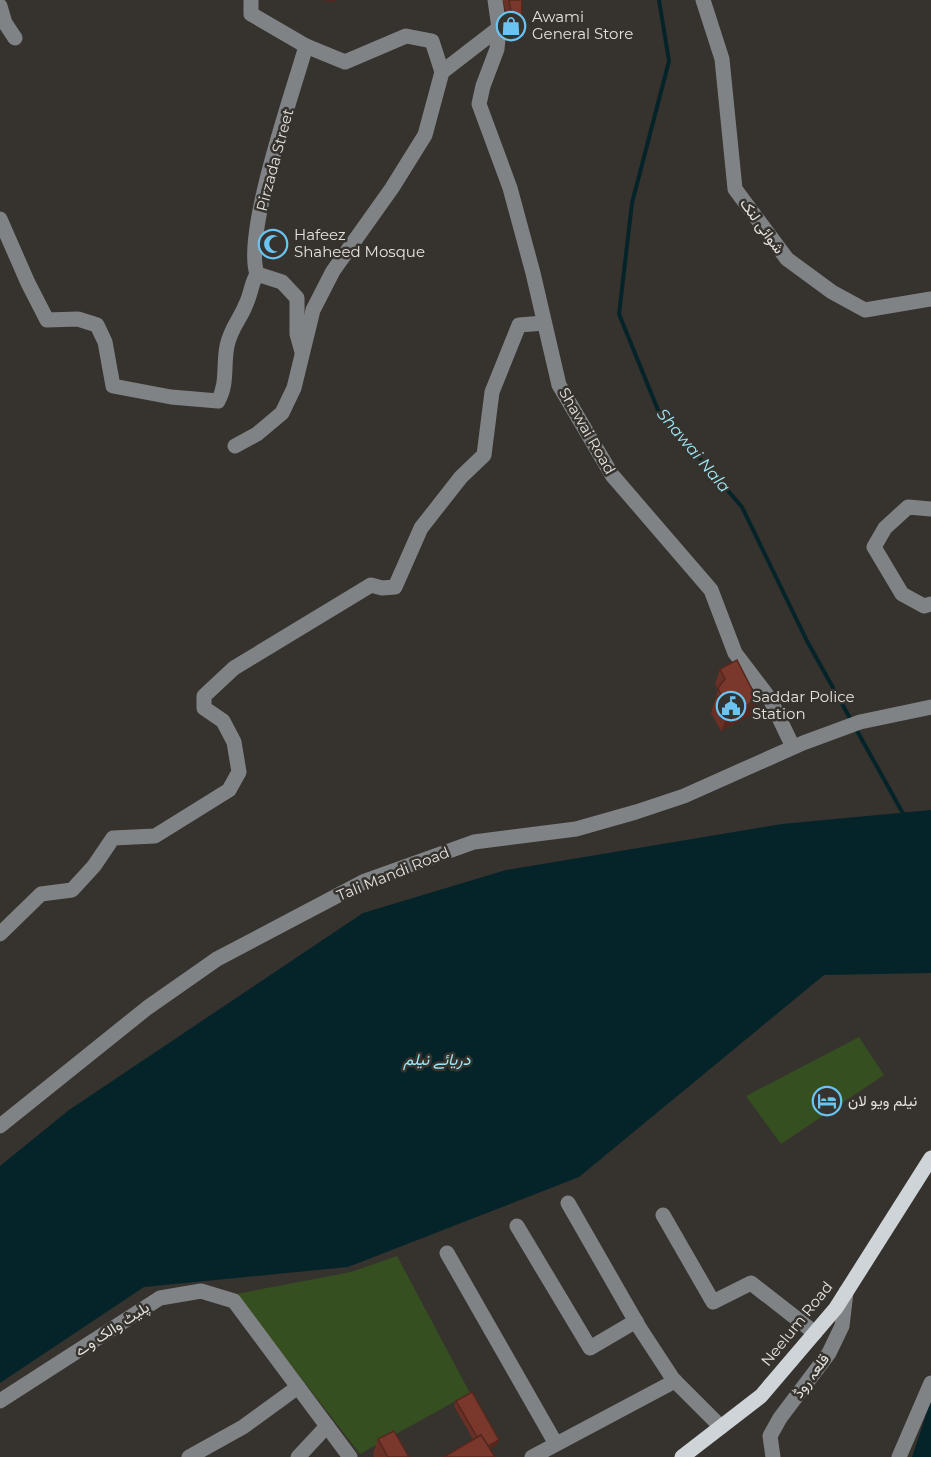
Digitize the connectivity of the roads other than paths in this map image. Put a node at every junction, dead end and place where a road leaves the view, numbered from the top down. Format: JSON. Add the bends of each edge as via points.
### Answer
{"nodes":[{"id":1,"x":252,"y":0,"type":"edge"},
{"id":2,"x":495,"y":0,"type":"edge"},
{"id":3,"x":703,"y":0,"type":"edge"},
{"id":4,"x":0,"y":6,"type":"edge"},
{"id":5,"x":499,"y":28,"type":"junction"},
{"id":6,"x":15,"y":38,"type":"dead end"},
{"id":7,"x":306,"y":46,"type":"junction"},
{"id":8,"x":442,"y":72,"type":"junction"},
{"id":9,"x":0,"y":219,"type":"edge"},
{"id":10,"x":257,"y":274,"type":"junction"},
{"id":11,"x":931,"y":299,"type":"edge"},
{"id":12,"x":544,"y":324,"type":"junction"},
{"id":13,"x":302,"y":352,"type":"junction"},
{"id":14,"x":235,"y":446,"type":"dead end"},
{"id":15,"x":931,"y":509,"type":"edge"},
{"id":16,"x":931,"y":604,"type":"edge"},
{"id":17,"x":929,"y":707,"type":"edge"},
{"id":18,"x":798,"y":745,"type":"junction"},
{"id":19,"x":0,"y":934,"type":"edge"},
{"id":20,"x":0,"y":1126,"type":"edge"},
{"id":21,"x":931,"y":1158,"type":"edge"},
{"id":22,"x":568,"y":1203,"type":"dead end"},
{"id":23,"x":663,"y":1215,"type":"dead end"},
{"id":24,"x":517,"y":1226,"type":"dead end"},
{"id":25,"x":447,"y":1253,"type":"dead end"},
{"id":26,"x":846,"y":1292,"type":"junction"},
{"id":27,"x":636,"y":1322,"type":"junction"},
{"id":28,"x":815,"y":1333,"type":"junction"},
{"id":29,"x":675,"y":1381,"type":"junction"},
{"id":30,"x":931,"y":1383,"type":"edge"},
{"id":31,"x":298,"y":1386,"type":"junction"},
{"id":32,"x":0,"y":1401,"type":"edge"},
{"id":33,"x":327,"y":1426,"type":"junction"},
{"id":34,"x":721,"y":1427,"type":"junction"},
{"id":35,"x":556,"y":1444,"type":"junction"},
{"id":36,"x":189,"y":1457,"type":"edge"},
{"id":37,"x":298,"y":1457,"type":"edge"},
{"id":38,"x":350,"y":1457,"type":"edge"},
{"id":39,"x":532,"y":1457,"type":"edge"},
{"id":40,"x":682,"y":1457,"type":"edge"},
{"id":41,"x":773,"y":1457,"type":"edge"},
{"id":42,"x":899,"y":1457,"type":"edge"}],
"edges":[{"from":1,"to":7,"type":"street","via":[[251,14]]},
{"from":2,"to":5,"type":"street","name":"Shawai Road"},
{"from":3,"to":11,"type":"street","name":"شوائی لنک","via":[[722,58],[735,189],[787,259],[865,310]]},
{"from":4,"to":6,"type":"street"},
{"from":5,"to":8,"type":"street"},
{"from":5,"to":12,"type":"street","name":"Shawai Road","via":[[497,49],[479,104],[510,188]]},
{"from":7,"to":8,"type":"street","via":[[345,62],[406,36],[432,40]]},
{"from":7,"to":10,"type":"street","name":"Pirzada Street","via":[[256,229]]},
{"from":8,"to":13,"type":"street","via":[[425,135],[333,271],[313,310]]},
{"from":9,"to":10,"type":"street","via":[[47,320],[78,319],[97,325],[105,342],[114,386],[218,401],[225,389],[226,349],[232,326],[246,306]]},
{"from":10,"to":13,"type":"street","via":[[282,282],[297,298],[297,334]]},
{"from":12,"to":18,"type":"street","name":"Shawai Road","via":[[560,385],[591,441],[612,475],[711,590],[735,653]]},
{"from":12,"to":19,"type":"street","via":[[519,325],[492,392],[484,455],[461,477],[421,528],[394,586],[371,585],[234,668],[204,696],[204,708],[223,721],[234,742],[239,772],[229,790],[155,836],[113,838],[72,890],[41,894]]},
{"from":13,"to":14,"type":"street","via":[[294,388],[282,413]]},
{"from":15,"to":16,"type":"street","via":[[908,507],[885,528],[874,547],[902,594],[924,606]]},
{"from":17,"to":18,"type":"street","name":"Tali Mandi Road","via":[[860,722]]},
{"from":18,"to":20,"type":"street","name":"Tali Mandi Road","via":[[684,796],[636,812],[576,829],[474,842],[364,881],[217,959],[147,1008]]},
{"from":21,"to":26,"type":"main road","name":"Neelum Road"},
{"from":22,"to":27,"type":"street"},
{"from":23,"to":28,"type":"street","via":[[713,1302],[751,1283]]},
{"from":24,"to":27,"type":"street","via":[[590,1348]]},
{"from":25,"to":35,"type":"street"},
{"from":26,"to":28,"type":"main road","name":"Neelum Road"},
{"from":26,"to":41,"type":"street","name":"قلعہ روڈ","via":[[842,1326],[829,1353],[770,1436]]},
{"from":27,"to":29,"type":"street"},
{"from":28,"to":34,"type":"main road","name":"Neelum Road","via":[[761,1396]]},
{"from":29,"to":34,"type":"street"},
{"from":29,"to":35,"type":"street"},
{"from":30,"to":42,"type":"street"},
{"from":31,"to":32,"type":"street","name":"پلیٹ والک وے","via":[[234,1301],[201,1291],[160,1298]]},
{"from":31,"to":33,"type":"street"},
{"from":31,"to":36,"type":"street","via":[[243,1428]]},
{"from":33,"to":37,"type":"street"},
{"from":33,"to":38,"type":"street"},
{"from":34,"to":40,"type":"main road","name":"Neelum Road"},
{"from":35,"to":39,"type":"street"}]}
